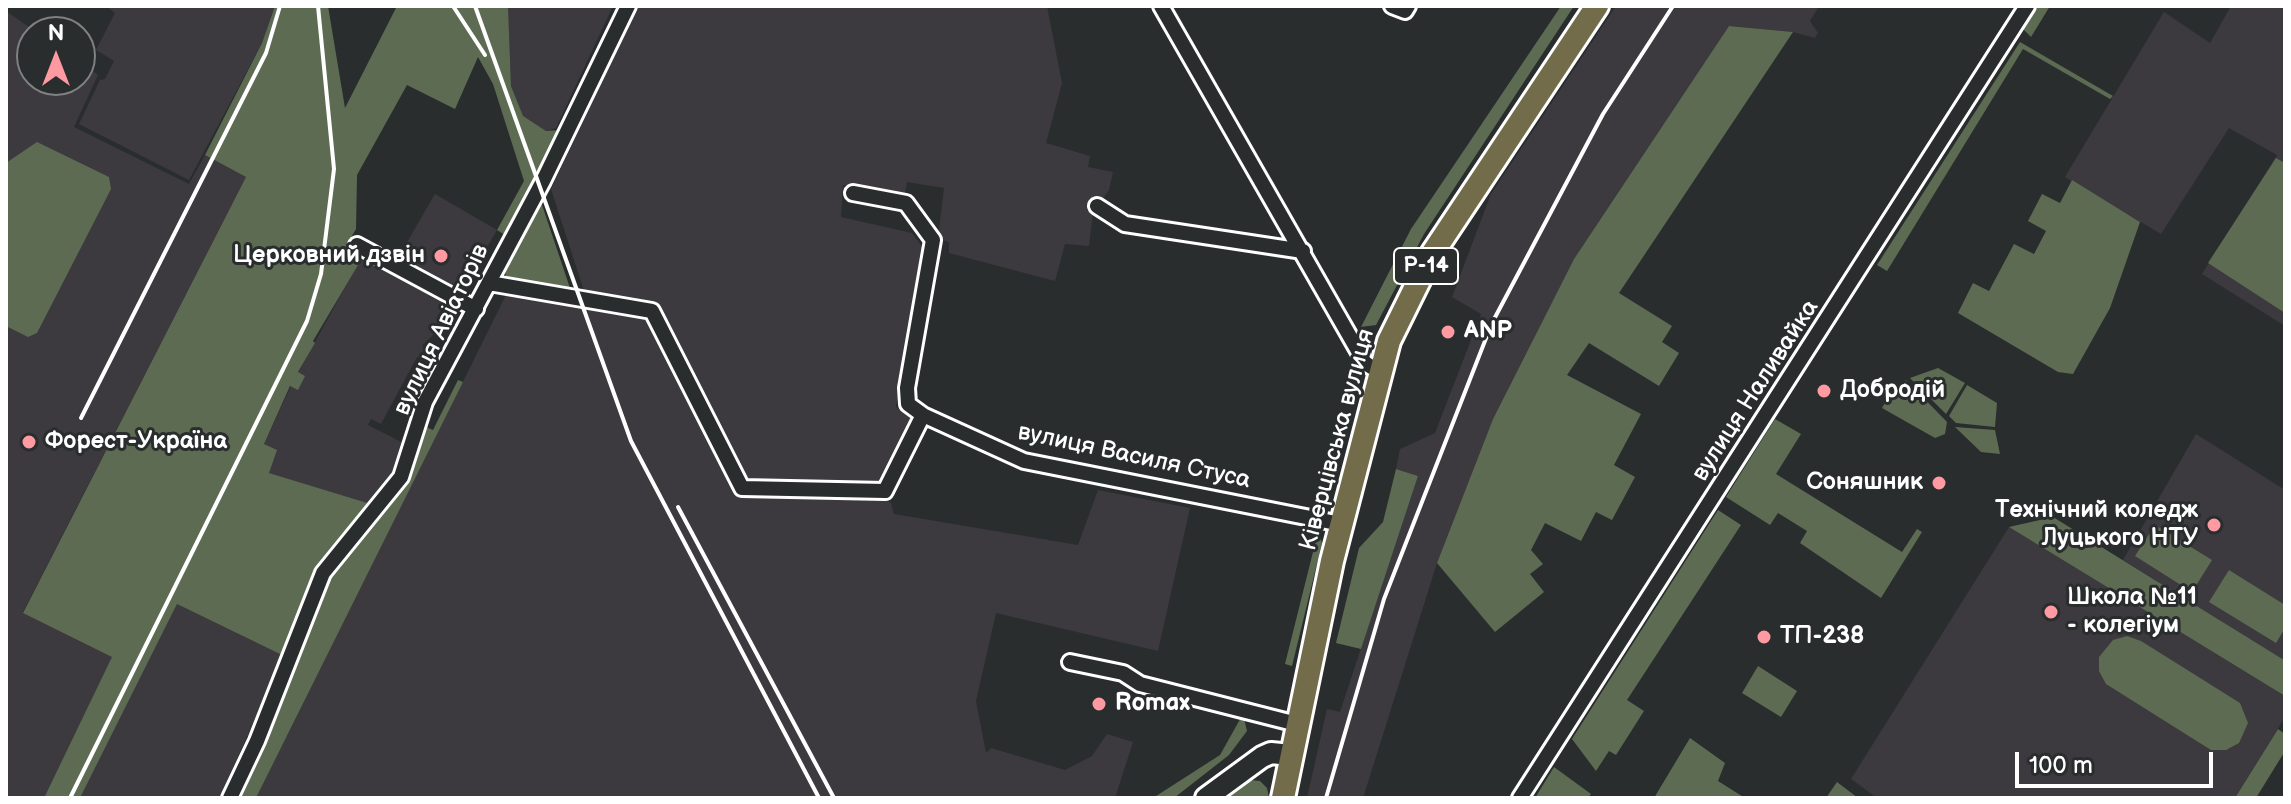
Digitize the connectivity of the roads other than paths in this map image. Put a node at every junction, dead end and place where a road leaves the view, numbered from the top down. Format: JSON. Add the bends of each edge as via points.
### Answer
{"nodes":[{"id":1,"x":628,"y":6,"type":"edge"},
{"id":2,"x":1161,"y":6,"type":"edge"},
{"id":3,"x":1392,"y":6,"type":"edge"},
{"id":4,"x":1408,"y":6,"type":"edge"},
{"id":5,"x":1597,"y":6,"type":"edge"},
{"id":6,"x":2027,"y":6,"type":"edge"},
{"id":7,"x":853,"y":193,"type":"dead end"},
{"id":8,"x":1097,"y":206,"type":"dead end"},
{"id":9,"x":357,"y":245,"type":"dead end"},
{"id":10,"x":1303,"y":251,"type":"junction"},
{"id":11,"x":489,"y":283,"type":"junction"},
{"id":12,"x":476,"y":309,"type":"junction"},
{"id":13,"x":1378,"y":371,"type":"junction"},
{"id":14,"x":923,"y":415,"type":"junction"},
{"id":15,"x":1341,"y":524,"type":"junction"},
{"id":16,"x":1070,"y":662,"type":"dead end"},
{"id":17,"x":1297,"y":724,"type":"junction"},
{"id":18,"x":1291,"y":755,"type":"junction"},
{"id":19,"x":230,"y":798,"type":"edge"},
{"id":20,"x":1206,"y":798,"type":"edge"},
{"id":21,"x":1283,"y":798,"type":"edge"},
{"id":22,"x":1520,"y":798,"type":"edge"}],
"edges":[{"from":1,"to":11,"type":"street","name":"вулиця Авіаторів"},
{"from":2,"to":10,"type":"street"},
{"from":3,"to":4,"type":"street","via":[[1405,11]]},
{"from":5,"to":13,"type":"main road","name":"Ківерцівська вулиця","number":"Р-14","via":[[1432,254]]},
{"from":6,"to":22,"type":"street","name":"вулиця Наливайка"},
{"from":7,"to":14,"type":"street","via":[[906,203],[933,240],[907,388],[908,404]]},
{"from":8,"to":10,"type":"street","via":[[1125,224]]},
{"from":9,"to":12,"type":"street"},
{"from":10,"to":13,"type":"street","via":[[1365,363]]},
{"from":11,"to":12,"type":"street","name":"вулиця Авіаторів"},
{"from":11,"to":14,"type":"street","via":[[652,311],[742,488],[885,491]]},
{"from":12,"to":19,"type":"street","name":"вулиця Авіаторів","via":[[425,402],[401,477],[323,573]]},
{"from":13,"to":15,"type":"main road","name":"Ківерцівська вулиця","number":"Р-14"},
{"from":14,"to":15,"type":"street","name":"вулиця Василя Стуса","via":[[1024,461]]},
{"from":15,"to":17,"type":"main road","name":"Ківерцівська вулиця","number":"Р-14"},
{"from":16,"to":17,"type":"street"},
{"from":17,"to":18,"type":"main road","name":"Ківерцівська вулиця","number":"Р-14"},
{"from":18,"to":20,"type":"main road","via":[[1262,757]]},
{"from":18,"to":21,"type":"main road","name":"Ківерцівська вулиця","number":"Р-14"}]}
